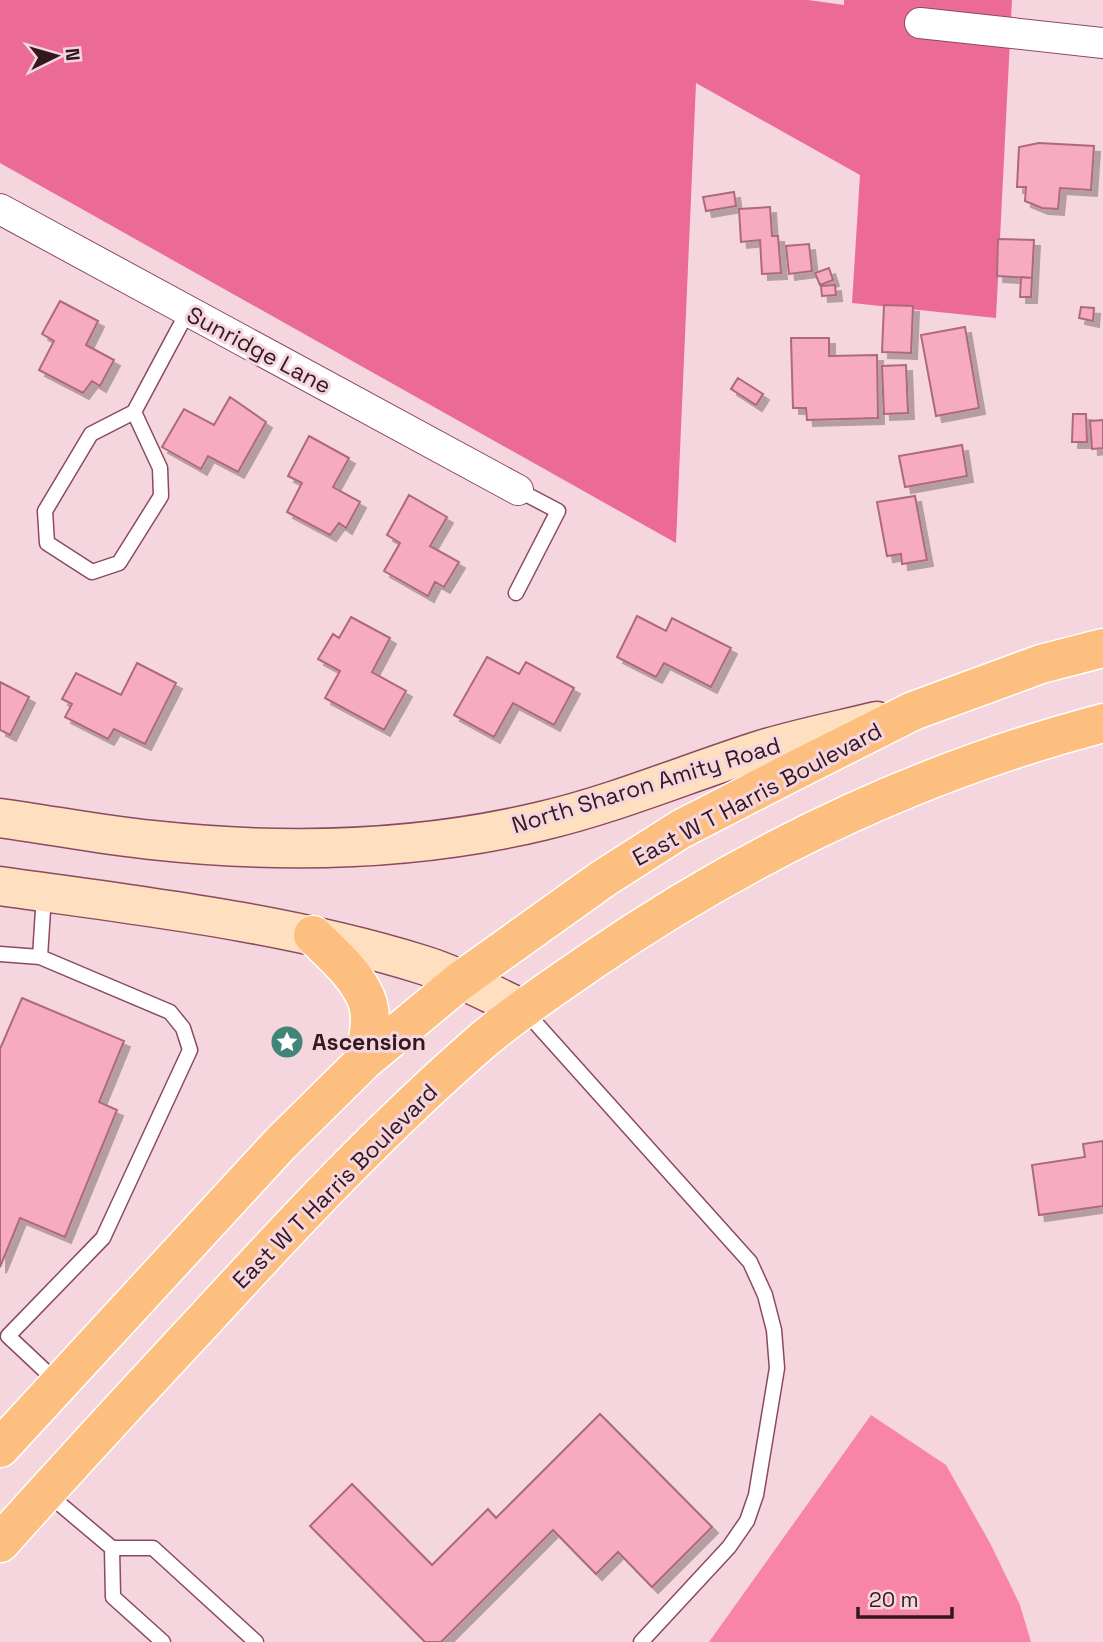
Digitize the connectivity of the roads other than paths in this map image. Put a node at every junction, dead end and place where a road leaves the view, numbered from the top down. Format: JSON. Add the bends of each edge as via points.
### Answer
{"nodes":[{"id":1,"x":920,"y":23,"type":"dead end"},
{"id":2,"x":1103,"y":43,"type":"edge"},
{"id":3,"x":0,"y":209,"type":"edge"},
{"id":4,"x":188,"y":311,"type":"junction"},
{"id":5,"x":134,"y":412,"type":"junction"},
{"id":6,"x":519,"y":490,"type":"joint"},
{"id":7,"x":516,"y":593,"type":"dead end"},
{"id":8,"x":1103,"y":648,"type":"edge"},
{"id":9,"x":913,"y":711,"type":"junction"},
{"id":10,"x":1103,"y":723,"type":"edge"},
{"id":11,"x":0,"y":818,"type":"edge"},
{"id":12,"x":0,"y":886,"type":"edge"},
{"id":13,"x":44,"y":892,"type":"junction"},
{"id":14,"x":313,"y":935,"type":"junction"},
{"id":15,"x":0,"y":954,"type":"edge"},
{"id":16,"x":40,"y":957,"type":"junction"},
{"id":17,"x":460,"y":981,"type":"junction"},
{"id":18,"x":523,"y":1009,"type":"junction"},
{"id":19,"x":365,"y":1060,"type":"junction"},
{"id":20,"x":3,"y":1336,"type":"edge"},
{"id":21,"x":58,"y":1383,"type":"junction"},
{"id":22,"x":0,"y":1448,"type":"edge"},
{"id":23,"x":45,"y":1492,"type":"junction"},
{"id":24,"x":0,"y":1543,"type":"edge"},
{"id":25,"x":112,"y":1548,"type":"junction"},
{"id":26,"x":163,"y":1642,"type":"edge"},
{"id":27,"x":256,"y":1642,"type":"edge"},
{"id":28,"x":640,"y":1642,"type":"edge"}],
"edges":[{"from":1,"to":2,"type":"street"},
{"from":3,"to":4,"type":"street","name":"Sunridge Lane"},
{"from":4,"to":5,"type":"lane"},
{"from":4,"to":6,"type":"street","name":"Sunridge Lane"},
{"from":5,"to":5,"type":"lane","via":[[91,434],[45,511],[47,543],[92,572],[119,563],[161,496],[160,468]]},
{"from":6,"to":7,"type":"lane","via":[[558,510]]},
{"from":8,"to":9,"type":"main road","name":"East W T Harris Boulevard","via":[[1041,664]]},
{"from":9,"to":11,"type":"main road","name":"North Sharon Amity Road","via":[[756,751],[543,821],[372,846],[207,845]]},
{"from":9,"to":17,"type":"main road","name":"East W T Harris Boulevard","via":[[681,829],[604,877]]},
{"from":10,"to":18,"type":"main road","name":"East W T Harris Boulevard","via":[[1000,753],[841,816],[756,859],[629,935]]},
{"from":12,"to":13,"type":"main road"},
{"from":13,"to":14,"type":"main road"},
{"from":13,"to":16,"type":"lane"},
{"from":14,"to":17,"type":"main road","via":[[422,964]]},
{"from":14,"to":19,"type":"main road","via":[[359,985],[368,1004]]},
{"from":15,"to":16,"type":"lane"},
{"from":16,"to":20,"type":"lane","via":[[170,1012],[183,1028],[190,1050],[103,1238]]},
{"from":17,"to":18,"type":"main road"},
{"from":17,"to":19,"type":"main road","name":"East W T Harris Boulevard"},
{"from":18,"to":23,"type":"main road","name":"East W T Harris Boulevard","via":[[370,1144]]},
{"from":18,"to":28,"type":"lane","via":[[750,1262],[774,1330],[777,1368],[756,1494],[747,1521],[729,1547]]},
{"from":19,"to":21,"type":"main road","name":"East W T Harris Boulevard","via":[[280,1144]]},
{"from":20,"to":21,"type":"lane"},
{"from":21,"to":22,"type":"main road","name":"East W T Harris Boulevard"},
{"from":23,"to":24,"type":"main road","name":"East W T Harris Boulevard"},
{"from":23,"to":25,"type":"lane"},
{"from":25,"to":26,"type":"lane","via":[[114,1597]]},
{"from":25,"to":27,"type":"lane","via":[[153,1548]]}]}
